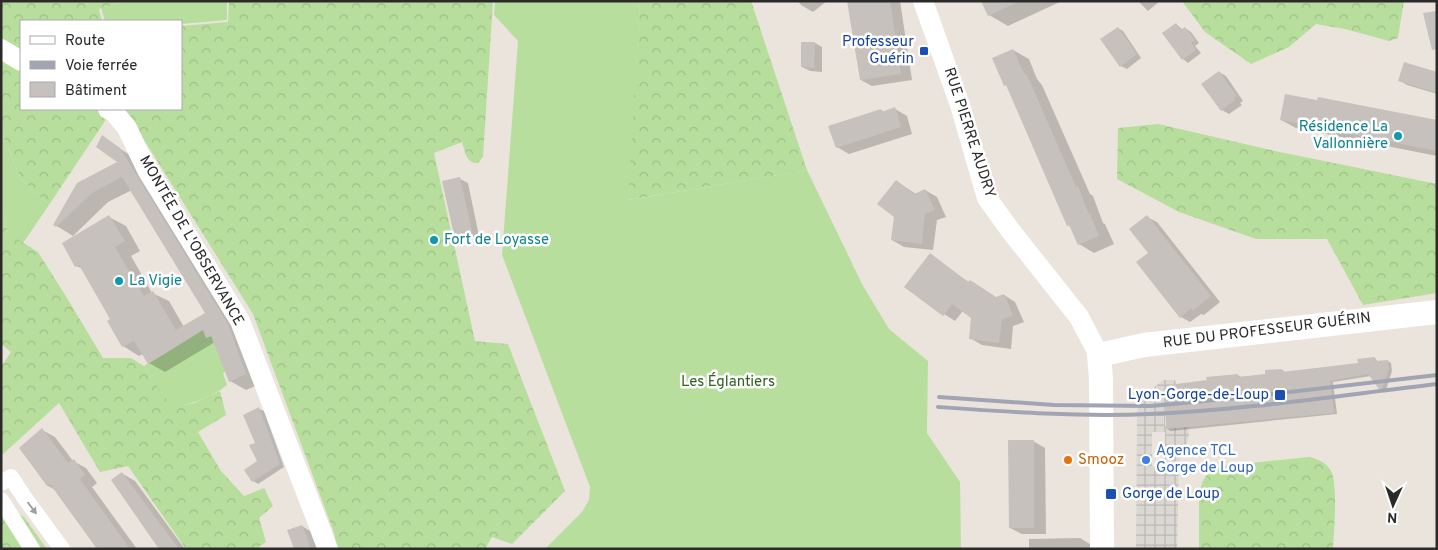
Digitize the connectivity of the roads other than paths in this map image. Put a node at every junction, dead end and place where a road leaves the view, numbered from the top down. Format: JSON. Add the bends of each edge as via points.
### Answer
{"nodes":[{"id":1,"x":923,"y":1,"type":"edge"},
{"id":2,"x":1,"y":49,"type":"edge"},
{"id":3,"x":20,"y":60,"type":"edge"},
{"id":4,"x":109,"y":110,"type":"edge"},
{"id":5,"x":1437,"y":312,"type":"edge"},
{"id":6,"x":1099,"y":354,"type":"junction"},
{"id":7,"x":1,"y":482,"type":"edge"},
{"id":8,"x":1,"y":500,"type":"edge"},
{"id":9,"x":32,"y":549,"type":"edge"},
{"id":10,"x":62,"y":549,"type":"edge"},
{"id":11,"x":328,"y":549,"type":"edge"},
{"id":12,"x":1102,"y":549,"type":"edge"}],
"edges":[{"from":1,"to":6,"type":"street","name":"RUE PIERRE AUDRY","via":[[960,105],[987,198],[1079,317]]},
{"from":2,"to":3,"type":"street"},
{"from":4,"to":11,"type":"street","name":"MONTÉE DE L'OBSERVANCE","via":[[127,128],[147,170],[240,321]]},
{"from":5,"to":6,"type":"main road","name":"RUE DU PROFESSEUR GUÉRIN","via":[[1144,345]]},
{"from":6,"to":12,"type":"main road"},
{"from":7,"to":10,"type":"street","one_way":true,"via":[[11,477]]},
{"from":8,"to":9,"type":"street"}]}
